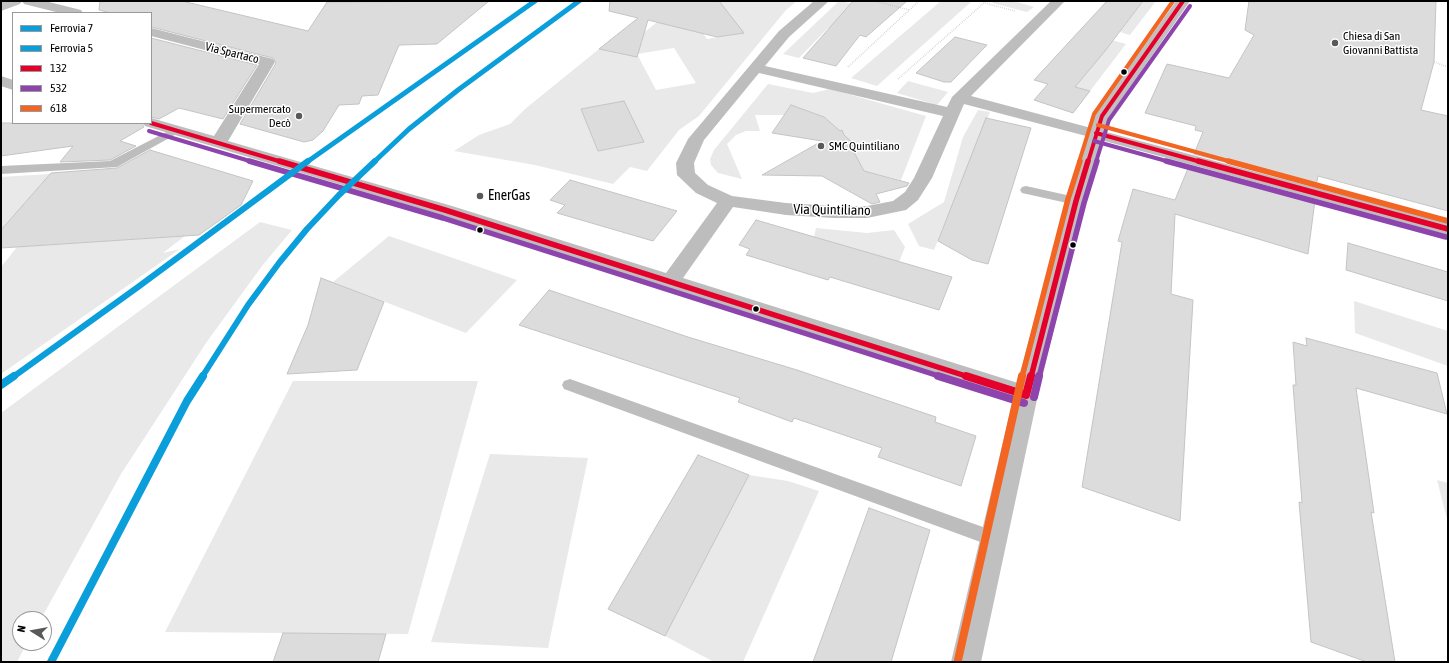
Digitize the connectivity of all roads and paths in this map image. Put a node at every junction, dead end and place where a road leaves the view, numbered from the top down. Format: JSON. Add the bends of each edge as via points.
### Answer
{"nodes":[{"id":1,"x":15,"y":1,"type":"edge"},
{"id":2,"x":21,"y":1,"type":"edge"},
{"id":3,"x":29,"y":1,"type":"edge"},
{"id":4,"x":822,"y":1,"type":"edge"},
{"id":5,"x":875,"y":1,"type":"edge"},
{"id":6,"x":919,"y":1,"type":"edge"},
{"id":7,"x":1058,"y":1,"type":"edge"},
{"id":8,"x":1184,"y":1,"type":"edge"},
{"id":9,"x":985,"y":2,"type":"edge"},
{"id":10,"x":1,"y":8,"type":"edge"},
{"id":11,"x":909,"y":10,"type":"junction"},
{"id":12,"x":72,"y":12,"type":"edge"},
{"id":13,"x":1041,"y":18,"type":"junction"},
{"id":14,"x":152,"y":32,"type":"edge"},
{"id":15,"x":1434,"y":62,"type":"dead end"},
{"id":16,"x":1448,"y":67,"type":"edge"},
{"id":17,"x":756,"y":68,"type":"junction"},
{"id":18,"x":1,"y":81,"type":"edge"},
{"id":19,"x":12,"y":84,"type":"edge"},
{"id":20,"x":828,"y":85,"type":"junction"},
{"id":21,"x":878,"y":96,"type":"junction"},
{"id":22,"x":961,"y":98,"type":"junction"},
{"id":23,"x":952,"y":113,"type":"junction"},
{"id":24,"x":152,"y":123,"type":"edge"},
{"id":25,"x":176,"y":130,"type":"junction"},
{"id":26,"x":1096,"y":133,"type":"junction"},
{"id":27,"x":219,"y":142,"type":"junction"},
{"id":28,"x":1,"y":170,"type":"edge"},
{"id":29,"x":1026,"y":190,"type":"dead end"},
{"id":30,"x":728,"y":201,"type":"junction"},
{"id":31,"x":1076,"y":201,"type":"junction"},
{"id":32,"x":1448,"y":229,"type":"edge"},
{"id":33,"x":670,"y":282,"type":"junction"},
{"id":34,"x":570,"y":385,"type":"dead end"},
{"id":35,"x":1026,"y":395,"type":"junction"},
{"id":36,"x":994,"y":539,"type":"junction"},
{"id":37,"x":966,"y":662,"type":"edge"}],
"edges":[{"from":1,"to":10,"type":"street"},
{"from":2,"to":10,"type":"lane"},
{"from":3,"to":12,"type":"street"},
{"from":4,"to":17,"type":"street","name":"Via Quintiliano","via":[[784,34]]},
{"from":5,"to":11,"type":"path"},
{"from":6,"to":11,"type":"path"},
{"from":7,"to":13,"type":"street","name":"Via Quintiliano"},
{"from":8,"to":26,"type":"street","via":[[1102,116]]},
{"from":9,"to":13,"type":"path"},
{"from":9,"to":21,"type":"path"},
{"from":11,"to":20,"type":"path"},
{"from":13,"to":22,"type":"street","name":"Via Quintiliano"},
{"from":14,"to":27,"type":"street","name":"Via Spartaco","via":[[268,62]]},
{"from":15,"to":16,"type":"path"},
{"from":17,"to":20,"type":"street"},
{"from":17,"to":30,"type":"street","name":"Via Quintiliano","via":[[696,139],[685,164],[686,175],[702,188]]},
{"from":18,"to":19,"type":"street"},
{"from":20,"to":21,"type":"street"},
{"from":21,"to":23,"type":"street"},
{"from":22,"to":23,"type":"street","name":"Via Quintiliano"},
{"from":22,"to":26,"type":"street"},
{"from":23,"to":30,"type":"street","name":"Via Quintiliano","via":[[923,178],[912,196],[898,206],[867,212],[834,212]]},
{"from":24,"to":25,"type":"street"},
{"from":25,"to":27,"type":"street"},
{"from":25,"to":28,"type":"lane","via":[[113,164]]},
{"from":26,"to":31,"type":"street"},
{"from":26,"to":32,"type":"street"},
{"from":27,"to":33,"type":"street","via":[[445,210]]},
{"from":29,"to":31,"type":"lane"},
{"from":30,"to":33,"type":"street"},
{"from":31,"to":35,"type":"street"},
{"from":33,"to":35,"type":"street"},
{"from":34,"to":36,"type":"lane"},
{"from":35,"to":36,"type":"street"},
{"from":36,"to":37,"type":"street"}]}
